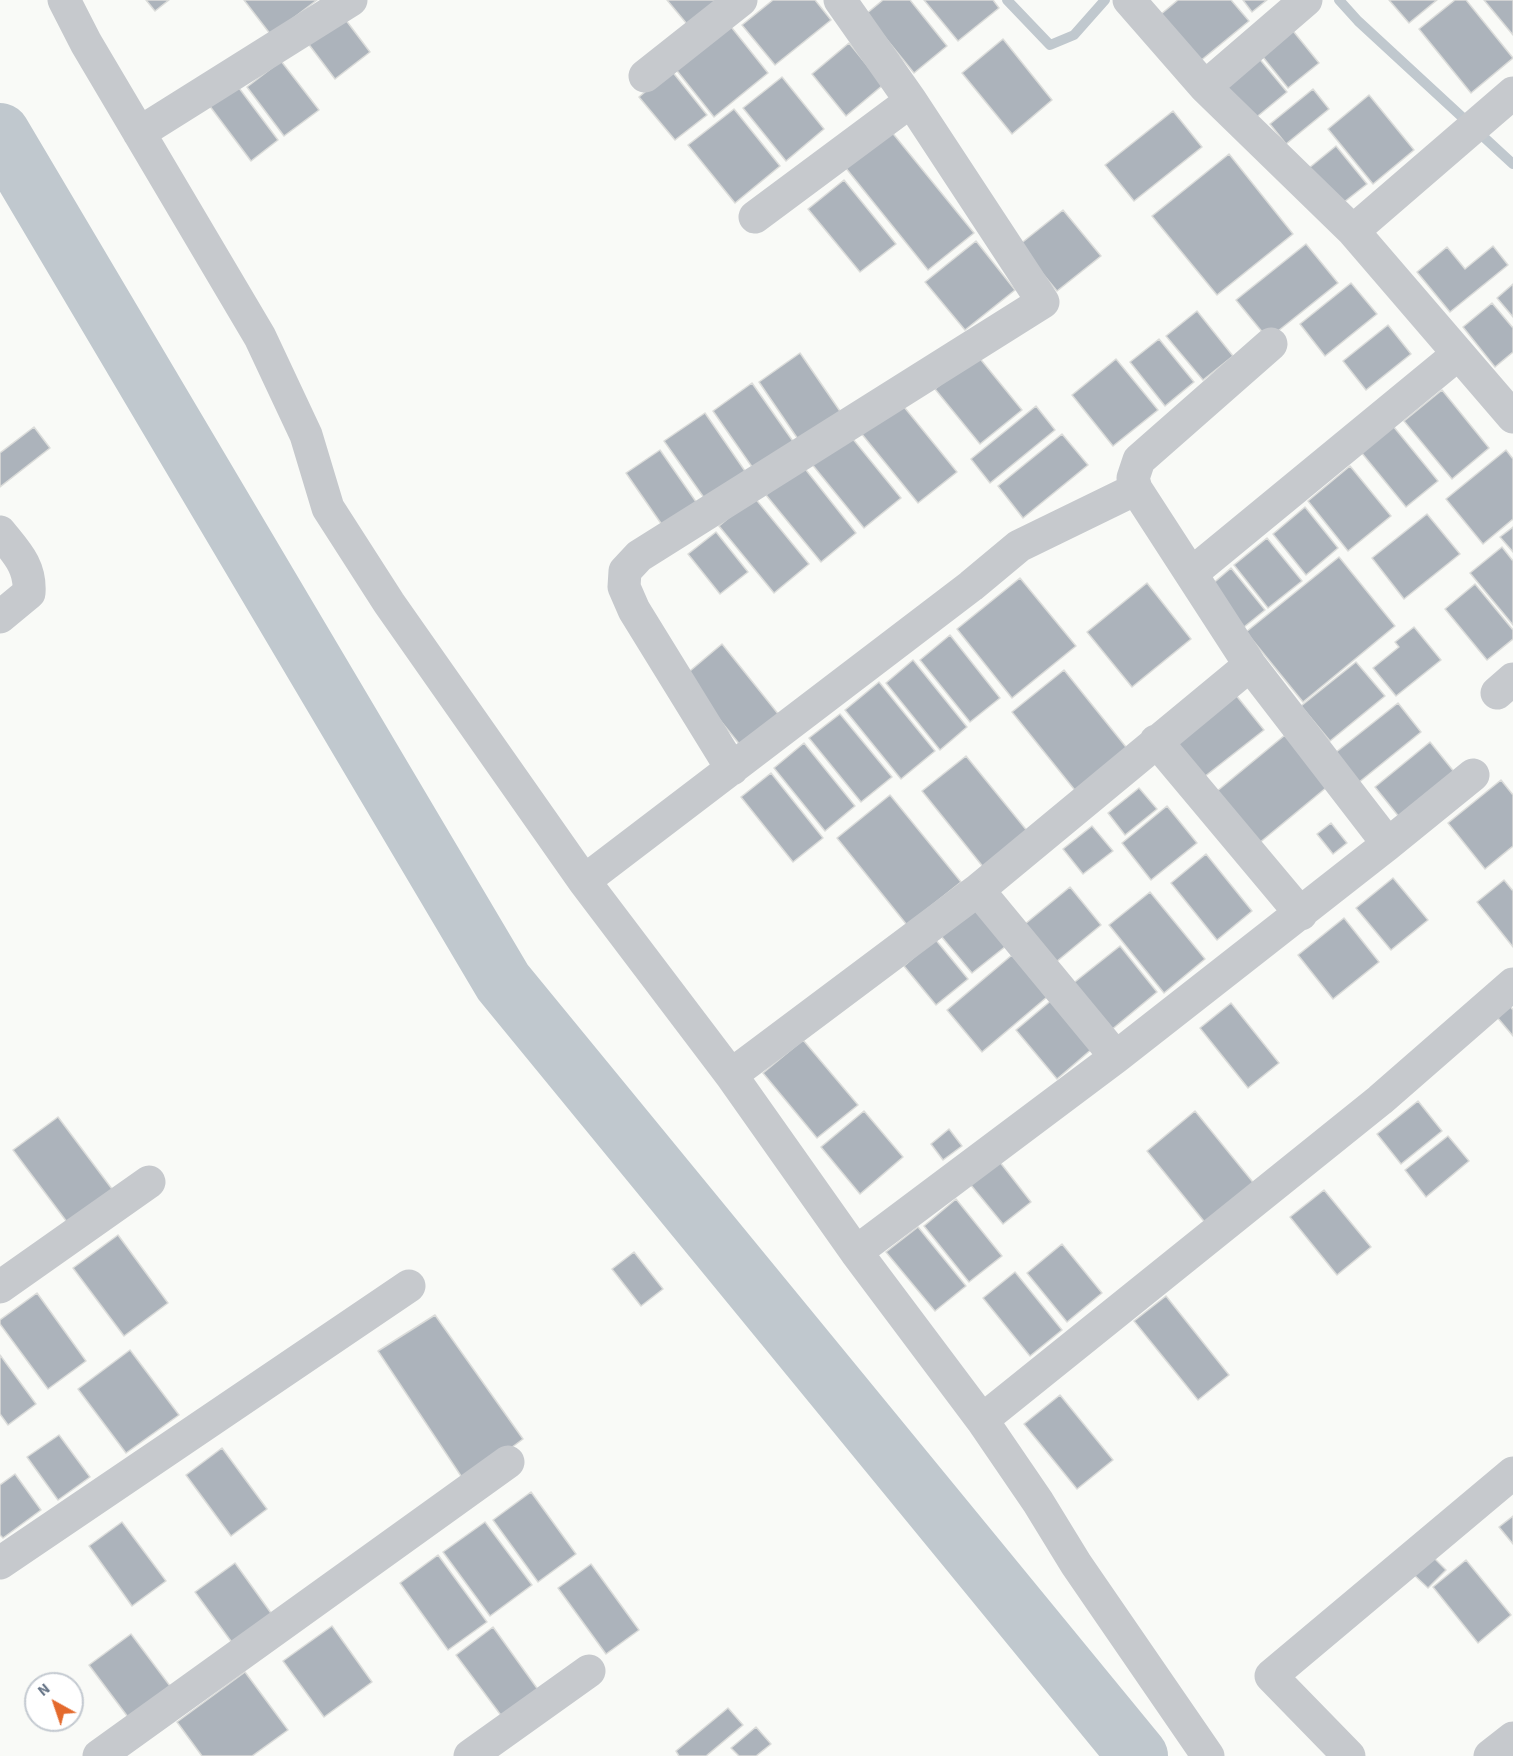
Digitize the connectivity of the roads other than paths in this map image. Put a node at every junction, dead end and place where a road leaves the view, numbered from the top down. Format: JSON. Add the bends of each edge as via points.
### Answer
{"nodes":[{"id":1,"x":64,"y":0,"type":"edge"},
{"id":2,"x":351,"y":0,"type":"edge"},
{"id":3,"x":741,"y":0,"type":"edge"},
{"id":4,"x":840,"y":0,"type":"edge"},
{"id":5,"x":1306,"y":0,"type":"edge"},
{"id":6,"x":1133,"y":4,"type":"edge"},
{"id":7,"x":645,"y":76,"type":"dead end"},
{"id":8,"x":1205,"y":87,"type":"junction"},
{"id":9,"x":1512,"y":94,"type":"edge"},
{"id":10,"x":911,"y":101,"type":"junction"},
{"id":11,"x":140,"y":133,"type":"junction"},
{"id":12,"x":755,"y":218,"type":"dead end"},
{"id":13,"x":1353,"y":231,"type":"junction"},
{"id":14,"x":1271,"y":344,"type":"dead end"},
{"id":15,"x":1457,"y":355,"type":"junction"},
{"id":16,"x":1508,"y":401,"type":"edge"},
{"id":17,"x":1136,"y":489,"type":"junction"},
{"id":18,"x":0,"y":532,"type":"edge"},
{"id":19,"x":1192,"y":573,"type":"junction"},
{"id":20,"x":0,"y":617,"type":"edge"},
{"id":21,"x":1250,"y":665,"type":"junction"},
{"id":22,"x":1156,"y":741,"type":"junction"},
{"id":23,"x":732,"y":769,"type":"junction"},
{"id":24,"x":1473,"y":775,"type":"dead end"},
{"id":25,"x":1388,"y":844,"type":"junction"},
{"id":26,"x":584,"y":881,"type":"junction"},
{"id":27,"x":978,"y":890,"type":"junction"},
{"id":28,"x":1301,"y":914,"type":"junction"},
{"id":29,"x":1513,"y":984,"type":"edge"},
{"id":30,"x":1116,"y":1057,"type":"junction"},
{"id":31,"x":731,"y":1075,"type":"junction"},
{"id":32,"x":149,"y":1182,"type":"dead end"},
{"id":33,"x":856,"y":1252,"type":"junction"},
{"id":34,"x":409,"y":1286,"type":"dead end"},
{"id":35,"x":0,"y":1287,"type":"edge"},
{"id":36,"x":982,"y":1420,"type":"junction"},
{"id":37,"x":508,"y":1462,"type":"dead end"},
{"id":38,"x":1513,"y":1473,"type":"edge"},
{"id":39,"x":0,"y":1563,"type":"edge"},
{"id":40,"x":589,"y":1671,"type":"dead end"},
{"id":41,"x":1513,"y":1738,"type":"edge"},
{"id":42,"x":99,"y":1756,"type":"edge"},
{"id":43,"x":470,"y":1756,"type":"edge"},
{"id":44,"x":1208,"y":1756,"type":"edge"},
{"id":45,"x":1349,"y":1756,"type":"edge"},
{"id":46,"x":1490,"y":1756,"type":"edge"}],
"edges":[{"from":1,"to":11,"type":"street"},
{"from":2,"to":11,"type":"street"},
{"from":3,"to":7,"type":"street"},
{"from":4,"to":10,"type":"street"},
{"from":5,"to":8,"type":"street"},
{"from":6,"to":8,"type":"street"},
{"from":8,"to":13,"type":"street"},
{"from":9,"to":13,"type":"street"},
{"from":10,"to":12,"type":"street"},
{"from":10,"to":23,"type":"street","via":[[1043,302],[639,556],[625,571],[624,587],[634,610]]},
{"from":11,"to":26,"type":"street","via":[[260,337],[306,435],[328,508],[389,603]]},
{"from":13,"to":15,"type":"street"},
{"from":14,"to":17,"type":"street","via":[[1139,460],[1133,478]]},
{"from":15,"to":16,"type":"street"},
{"from":15,"to":19,"type":"street"},
{"from":17,"to":19,"type":"street"},
{"from":17,"to":23,"type":"street","via":[[1019,546]]},
{"from":18,"to":20,"type":"street","via":[[22,560],[30,578],[28,593]]},
{"from":19,"to":21,"type":"street"},
{"from":21,"to":22,"type":"street"},
{"from":21,"to":25,"type":"street"},
{"from":22,"to":27,"type":"street"},
{"from":22,"to":28,"type":"street"},
{"from":23,"to":26,"type":"street"},
{"from":24,"to":25,"type":"street"},
{"from":25,"to":28,"type":"street"},
{"from":26,"to":31,"type":"street"},
{"from":27,"to":30,"type":"street"},
{"from":27,"to":31,"type":"street"},
{"from":28,"to":30,"type":"street"},
{"from":29,"to":36,"type":"street","via":[[1380,1100]]},
{"from":30,"to":33,"type":"street"},
{"from":31,"to":33,"type":"street"},
{"from":32,"to":35,"type":"street"},
{"from":33,"to":36,"type":"street"},
{"from":34,"to":39,"type":"street"},
{"from":36,"to":44,"type":"street"},
{"from":37,"to":42,"type":"street"},
{"from":38,"to":45,"type":"street","via":[[1270,1676]]},
{"from":40,"to":43,"type":"street"},
{"from":41,"to":46,"type":"street"}]}
